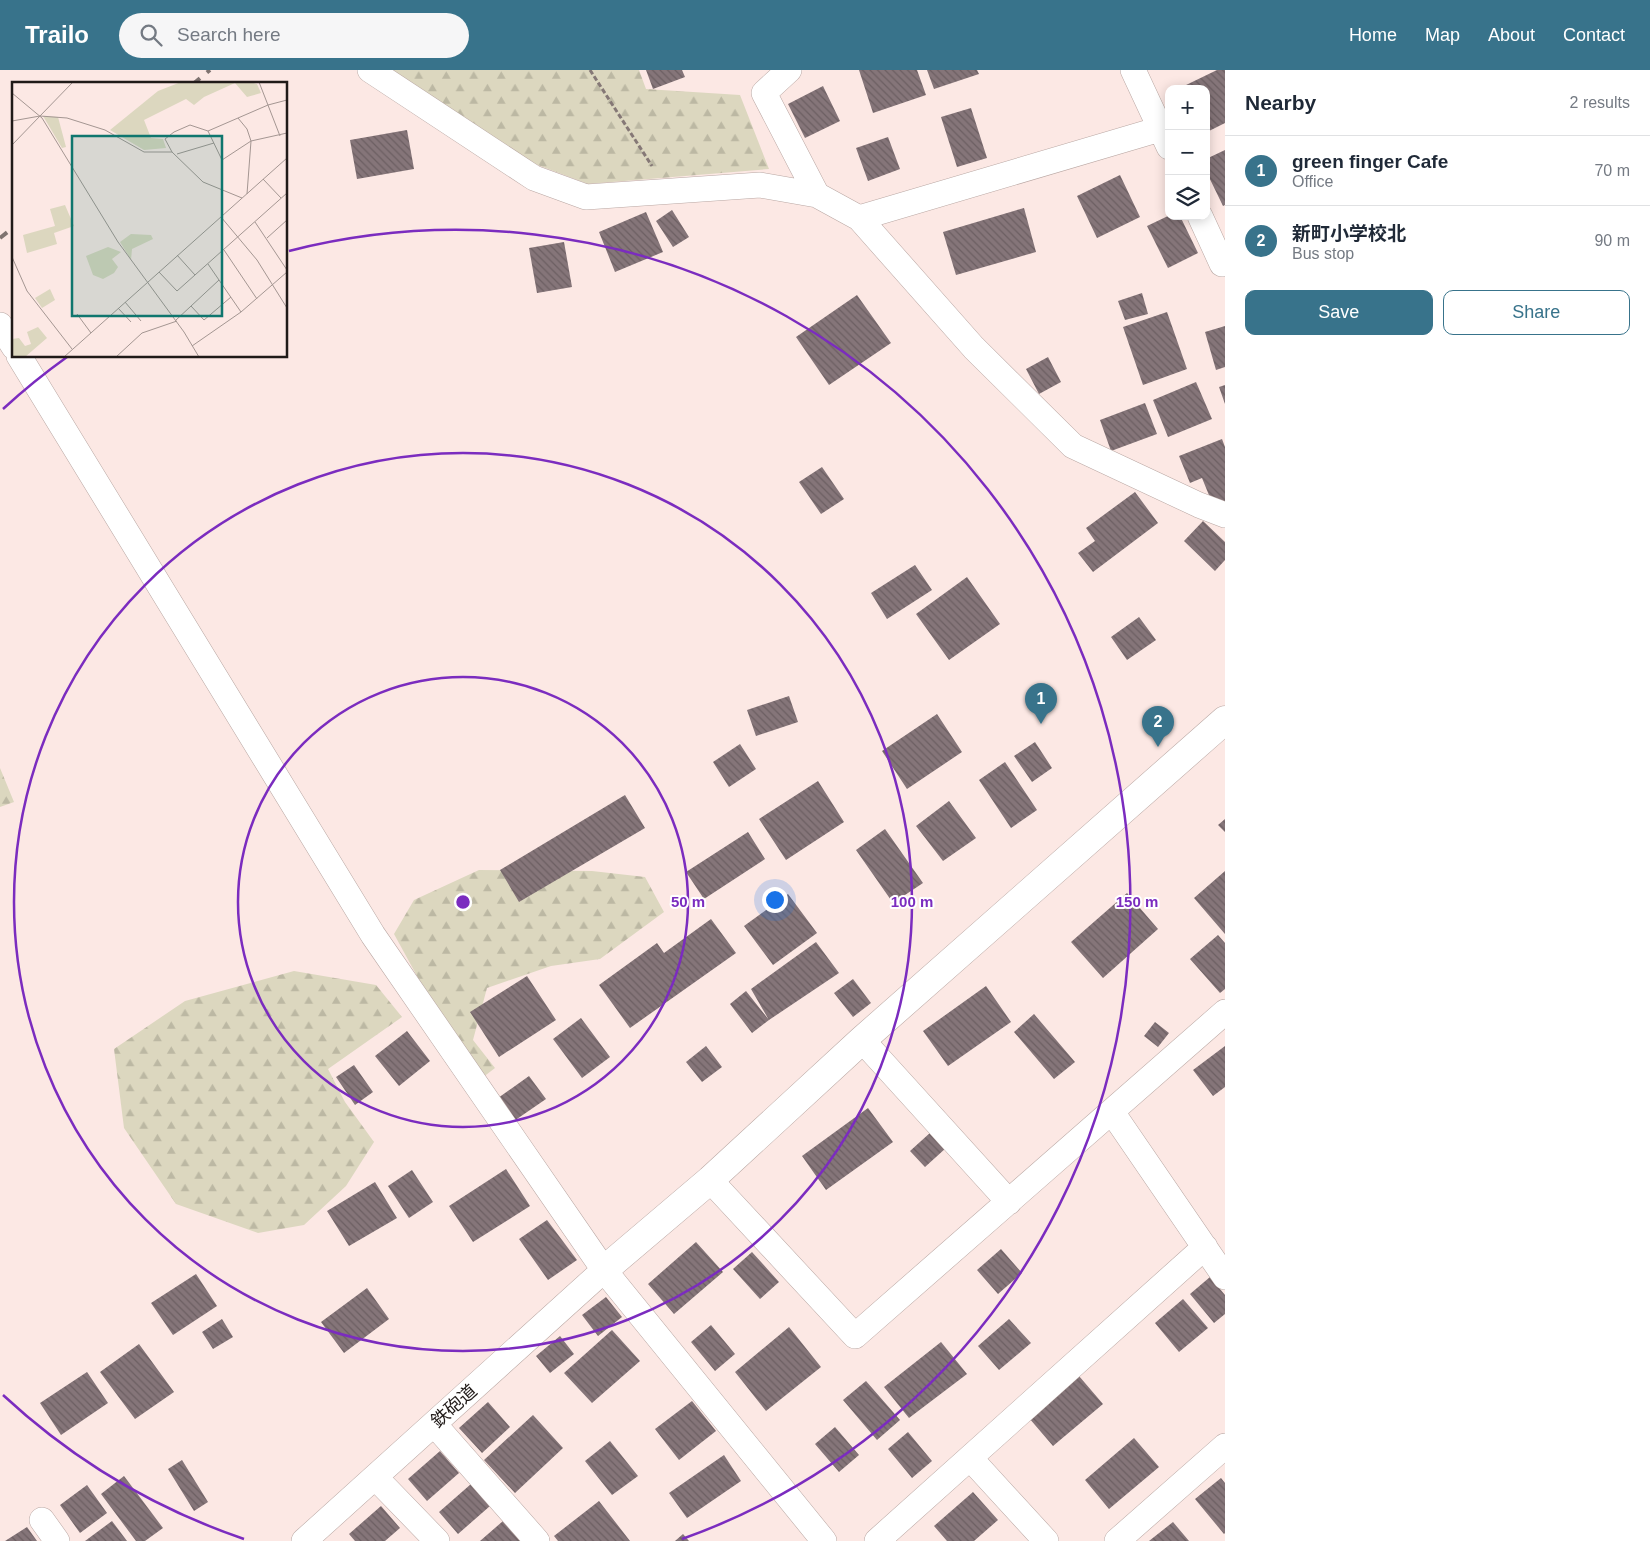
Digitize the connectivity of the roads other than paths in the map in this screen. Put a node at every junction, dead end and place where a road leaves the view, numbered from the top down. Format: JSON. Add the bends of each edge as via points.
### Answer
{"nodes":[{"id":1,"x":370,"y":70,"type":"edge"},
{"id":2,"x":789,"y":70,"type":"edge"},
{"id":3,"x":1133,"y":70,"type":"edge"},
{"id":4,"x":1165,"y":138,"type":"edge"},
{"id":5,"x":817,"y":195,"type":"junction"},
{"id":6,"x":860,"y":218,"type":"junction"},
{"id":7,"x":1202,"y":220,"type":"edge"},
{"id":8,"x":1225,"y":263,"type":"edge"},
{"id":9,"x":0,"y":325,"type":"edge"},
{"id":10,"x":12,"y":344,"type":"edge"},
{"id":11,"x":20,"y":358,"type":"edge"},
{"id":12,"x":1225,"y":515,"type":"edge"},
{"id":13,"x":1223,"y":727,"type":"edge"},
{"id":14,"x":1225,"y":1012,"type":"edge"},
{"id":15,"x":862,"y":1040,"type":"junction"},
{"id":16,"x":1112,"y":1112,"type":"junction"},
{"id":17,"x":710,"y":1180,"type":"junction"},
{"id":18,"x":1010,"y":1202,"type":"junction"},
{"id":19,"x":1204,"y":1247,"type":"junction"},
{"id":20,"x":604,"y":1270,"type":"junction"},
{"id":21,"x":1225,"y":1277,"type":"edge"},
{"id":22,"x":434,"y":1424,"type":"junction"},
{"id":23,"x":1225,"y":1446,"type":"edge"},
{"id":24,"x":970,"y":1458,"type":"junction"},
{"id":25,"x":375,"y":1477,"type":"junction"},
{"id":26,"x":42,"y":1520,"type":"dead end"},
{"id":27,"x":57,"y":1541,"type":"edge"},
{"id":28,"x":304,"y":1541,"type":"edge"},
{"id":29,"x":437,"y":1541,"type":"edge"},
{"id":30,"x":537,"y":1541,"type":"edge"},
{"id":31,"x":824,"y":1541,"type":"edge"},
{"id":32,"x":877,"y":1541,"type":"edge"},
{"id":33,"x":1046,"y":1541,"type":"edge"},
{"id":34,"x":1117,"y":1541,"type":"edge"}],
"edges":[{"from":1,"to":5,"type":"street","via":[[534,178],[586,197],[760,185]]},
{"from":2,"to":5,"type":"street","via":[[764,93]]},
{"from":3,"to":4,"type":"street"},
{"from":4,"to":6,"type":"street"},
{"from":5,"to":6,"type":"street"},
{"from":6,"to":12,"type":"street","via":[[974,348],[1073,446]]},
{"from":7,"to":8,"type":"street","via":[[1222,264]]},
{"from":9,"to":10,"type":"street"},
{"from":11,"to":20,"type":"street","via":[[373,935]]},
{"from":13,"to":15,"type":"street"},
{"from":14,"to":16,"type":"street"},
{"from":15,"to":17,"type":"street"},
{"from":15,"to":18,"type":"street"},
{"from":16,"to":18,"type":"street"},
{"from":16,"to":19,"type":"street"},
{"from":17,"to":18,"type":"street","via":[[855,1336]]},
{"from":17,"to":20,"type":"street"},
{"from":19,"to":21,"type":"street"},
{"from":19,"to":24,"type":"street"},
{"from":20,"to":22,"type":"street","name":"鉄砲道"},
{"from":20,"to":31,"type":"street"},
{"from":22,"to":25,"type":"street","name":"鉄砲道"},
{"from":22,"to":30,"type":"street"},
{"from":23,"to":34,"type":"street"},
{"from":24,"to":32,"type":"street"},
{"from":24,"to":33,"type":"street"},
{"from":25,"to":28,"type":"street","name":"鉄砲道"},
{"from":25,"to":29,"type":"street"},
{"from":26,"to":27,"type":"street"}]}
